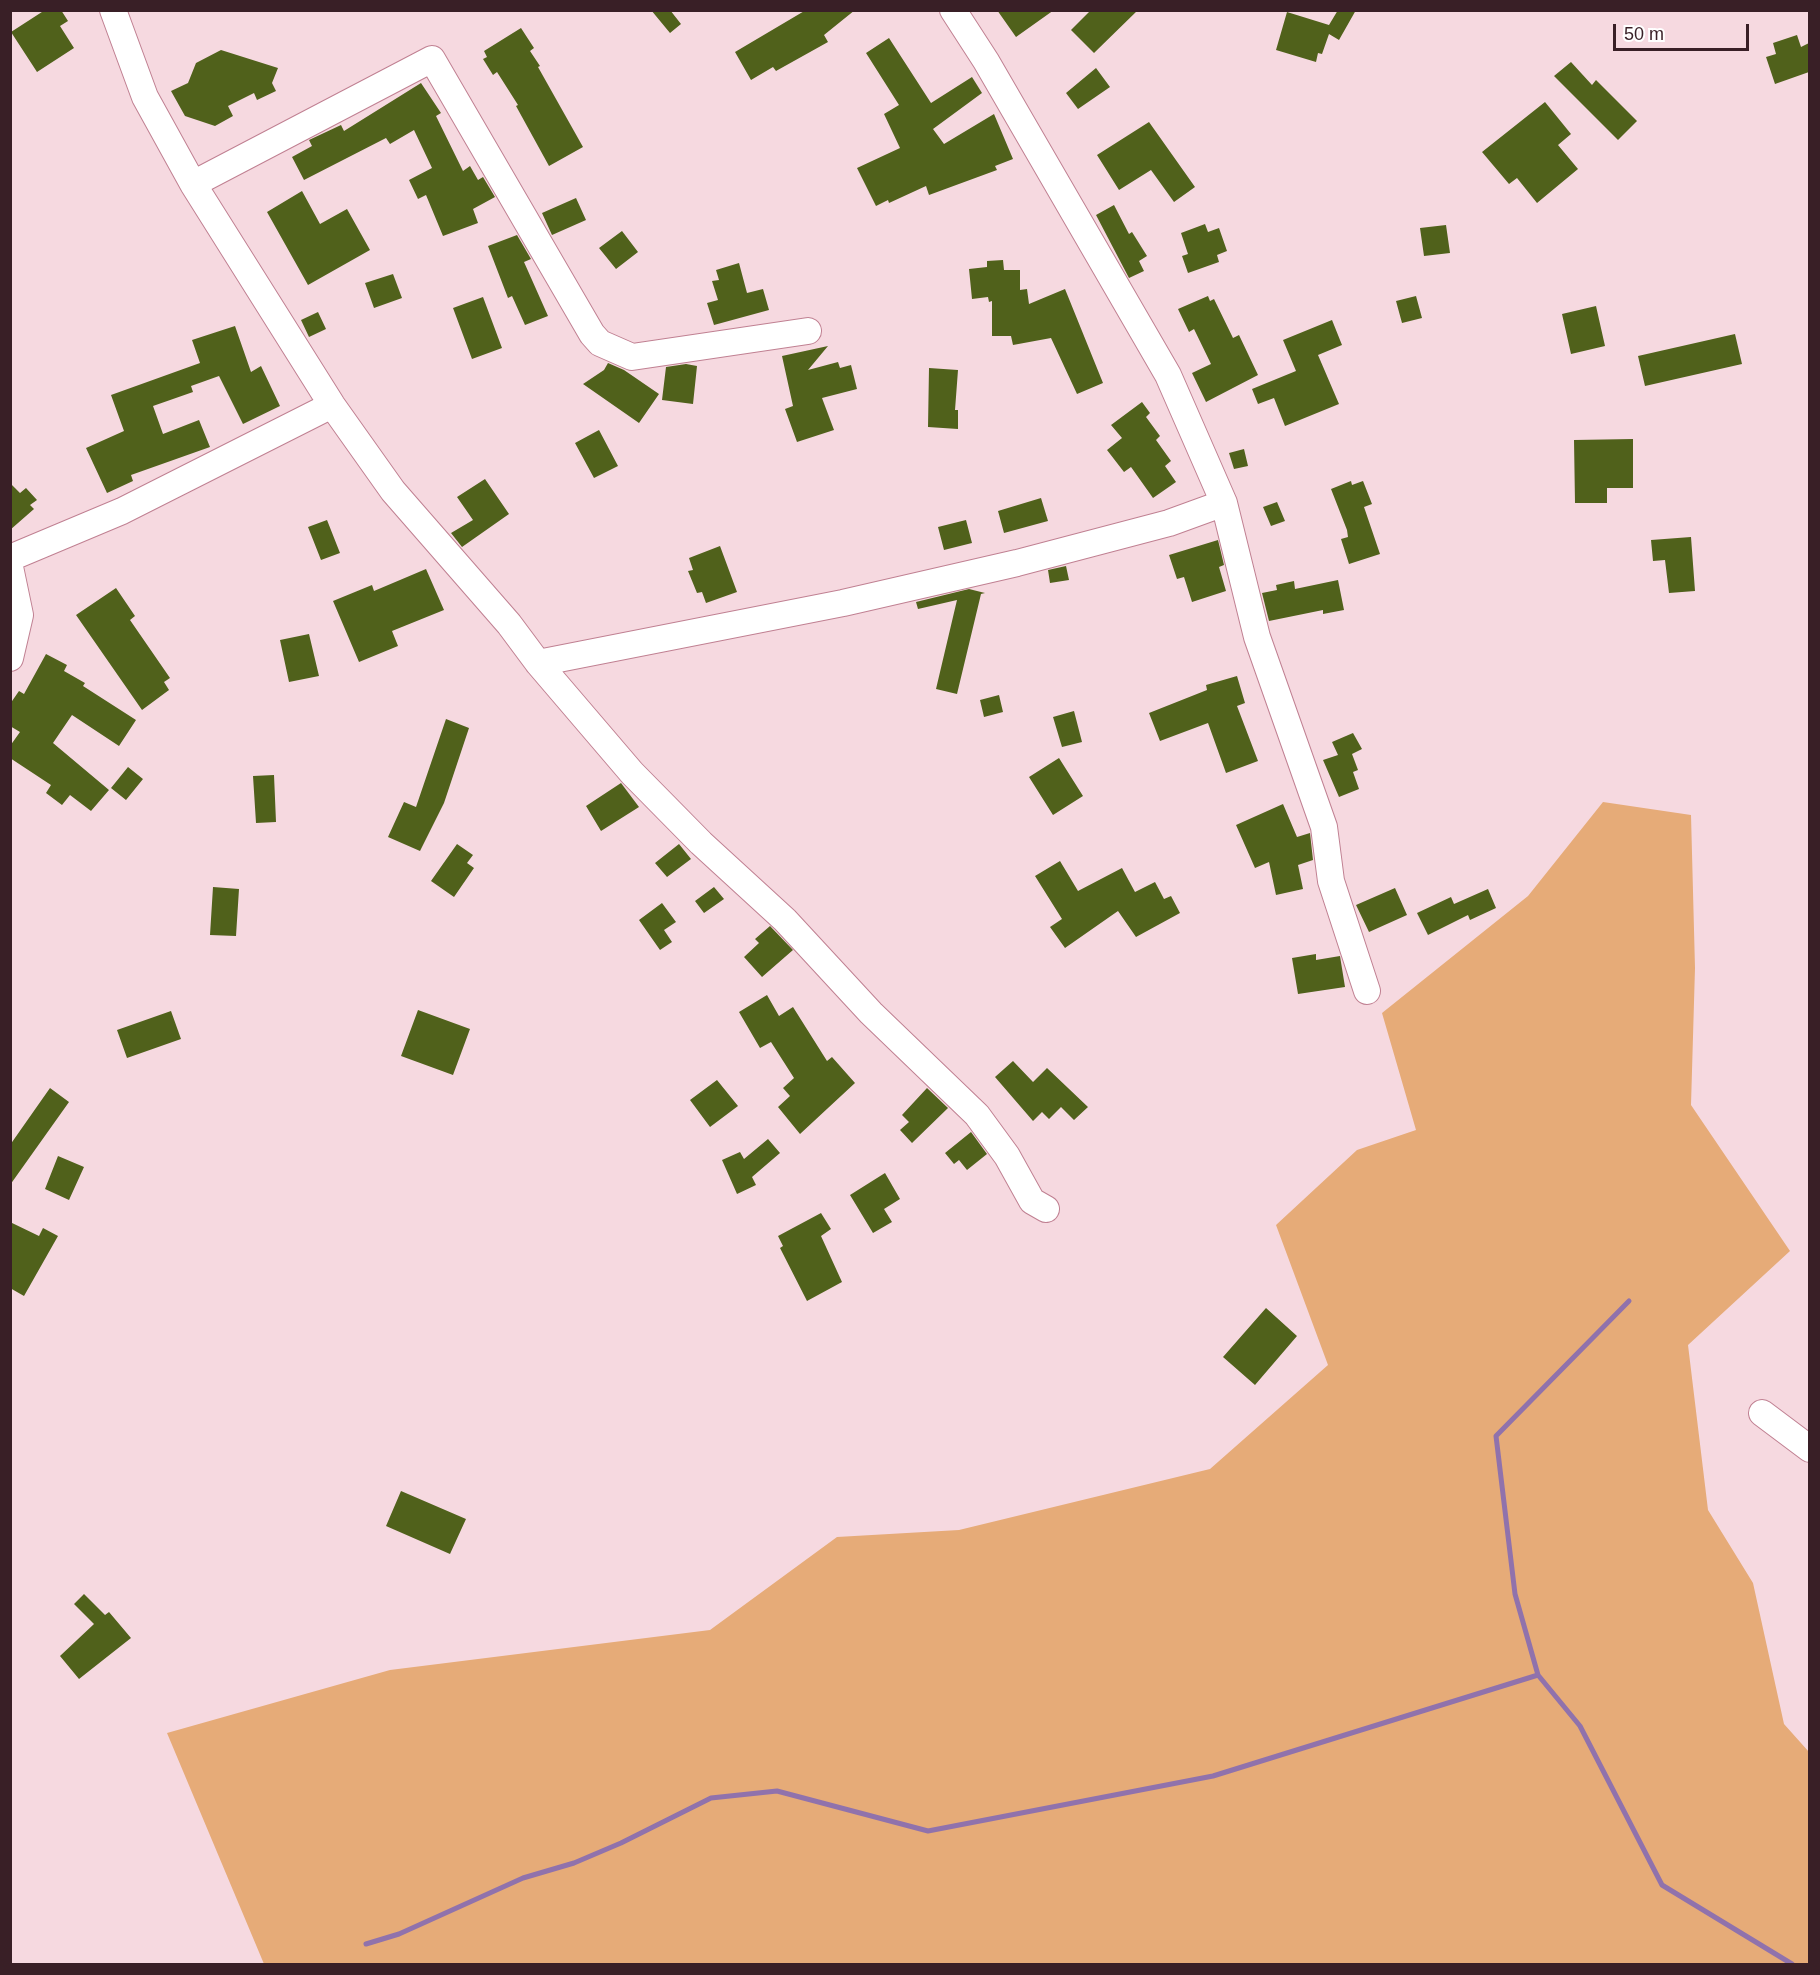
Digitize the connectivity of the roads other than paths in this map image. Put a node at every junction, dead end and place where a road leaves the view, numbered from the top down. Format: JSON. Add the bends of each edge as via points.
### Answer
{"nodes":[{"id":1,"x":113,"y":10,"type":"edge"},
{"id":2,"x":953,"y":10,"type":"edge"},
{"id":3,"x":193,"y":184,"type":"junction"},
{"id":4,"x":808,"y":331,"type":"dead end"},
{"id":5,"x":332,"y":405,"type":"junction"},
{"id":6,"x":1224,"y":503,"type":"junction"},
{"id":7,"x":10,"y":558,"type":"edge"},
{"id":8,"x":10,"y":567,"type":"edge"},
{"id":9,"x":10,"y":658,"type":"edge"},
{"id":10,"x":538,"y":663,"type":"junction"},
{"id":11,"x":1367,"y":991,"type":"dead end"},
{"id":12,"x":1046,"y":1209,"type":"dead end"},
{"id":13,"x":1762,"y":1413,"type":"dead end"},
{"id":14,"x":1809,"y":1449,"type":"edge"}],
"edges":[{"from":1,"to":3,"type":"street","via":[[145,97]]},
{"from":2,"to":6,"type":"street","via":[[1168,375]]},
{"from":3,"to":4,"type":"street","via":[[432,59],[600,344],[632,357]]},
{"from":3,"to":5,"type":"street"},
{"from":5,"to":7,"type":"street","via":[[122,511]]},
{"from":5,"to":10,"type":"street","via":[[393,491]]},
{"from":6,"to":10,"type":"street","via":[[1169,523],[982,571],[843,603]]},
{"from":6,"to":11,"type":"street","via":[[1257,637],[1324,827],[1331,881]]},
{"from":8,"to":9,"type":"street","via":[[20,615]]},
{"from":10,"to":12,"type":"street","via":[[632,772],[977,1115],[1007,1156],[1032,1201]]},
{"from":13,"to":14,"type":"street"}]}
